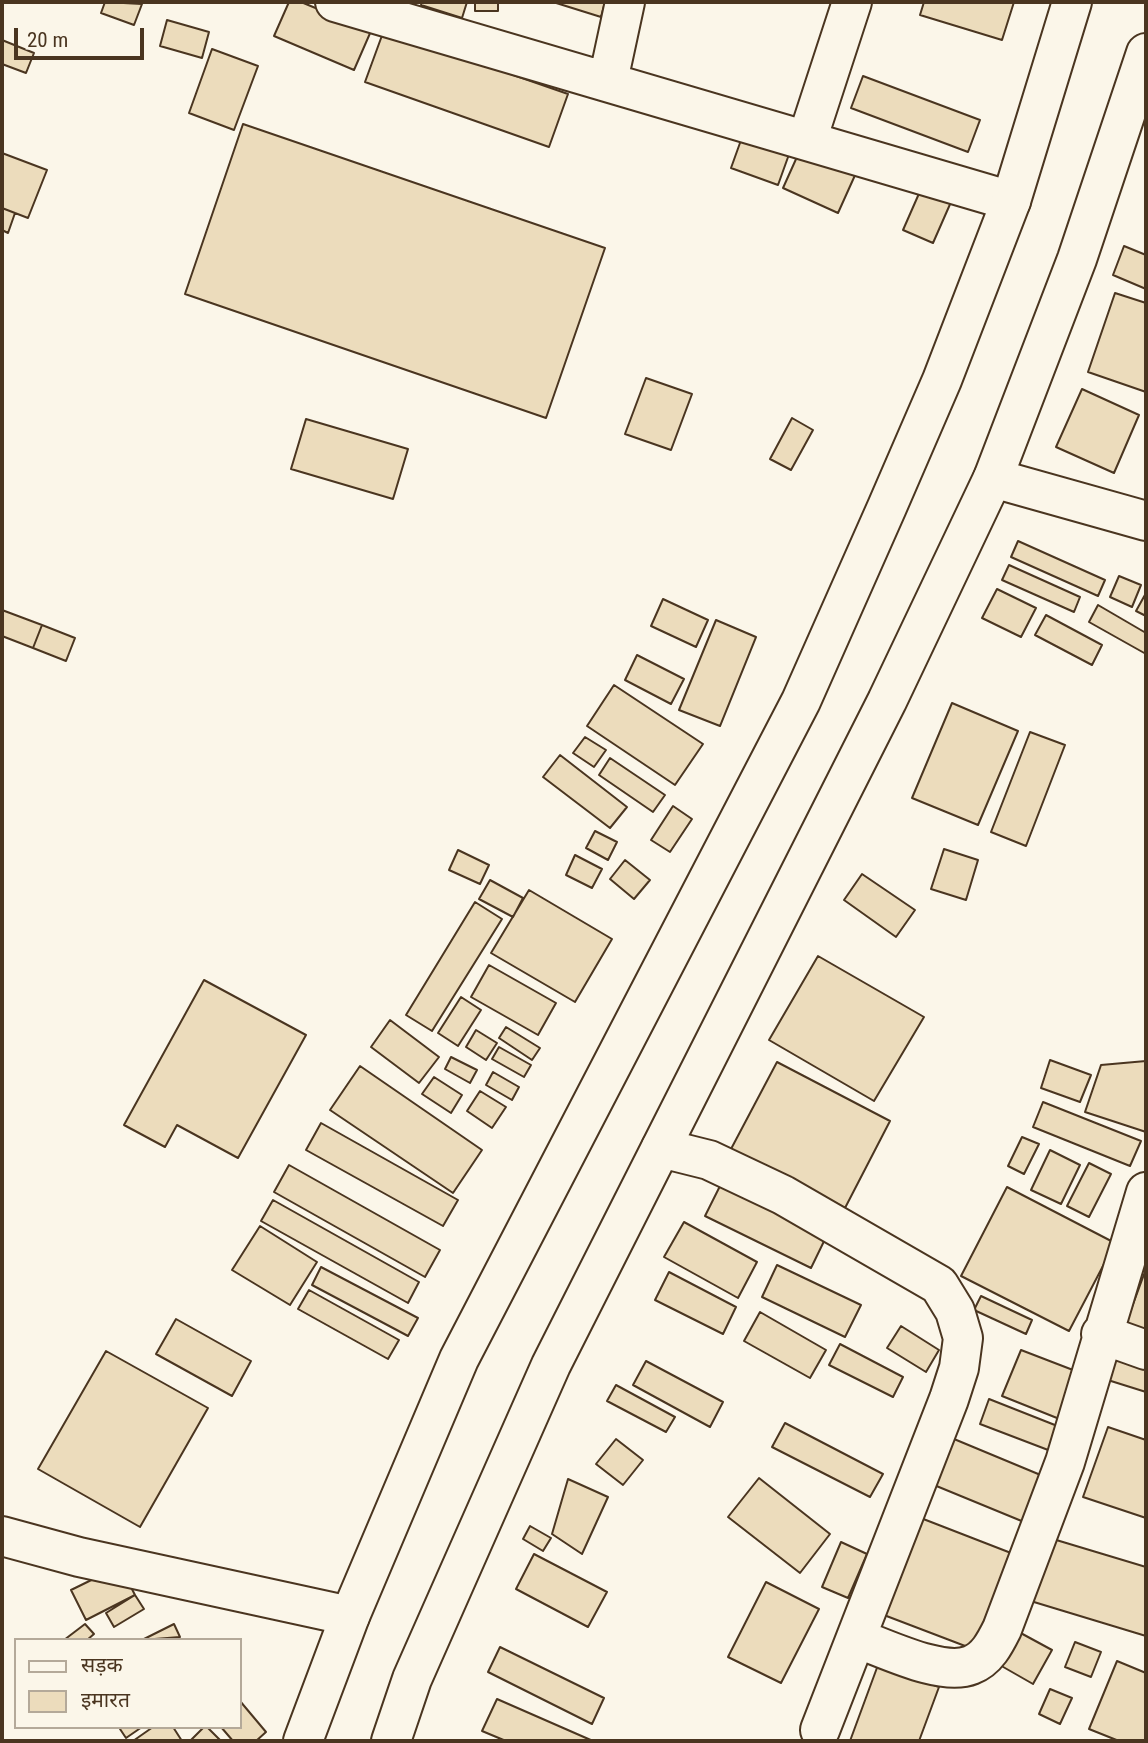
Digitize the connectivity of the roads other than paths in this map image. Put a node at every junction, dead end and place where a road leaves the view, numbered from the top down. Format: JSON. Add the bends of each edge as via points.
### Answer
{"nodes":[{"id":1,"x":335,"y":2,"type":"edge"},
{"id":2,"x":625,"y":2,"type":"edge"},
{"id":3,"x":852,"y":2,"type":"edge"},
{"id":4,"x":1072,"y":2,"type":"edge"},
{"id":5,"x":1146,"y":53,"type":"edge"},
{"id":6,"x":608,"y":81,"type":"junction"},
{"id":7,"x":807,"y":140,"type":"junction"},
{"id":8,"x":1011,"y":201,"type":"junction"},
{"id":9,"x":992,"y":478,"type":"junction"},
{"id":10,"x":1146,"y":521,"type":"edge"},
{"id":11,"x":661,"y":1148,"type":"junction"},
{"id":12,"x":1146,"y":1192,"type":"edge"},
{"id":13,"x":1101,"y":1334,"type":"junction"},
{"id":14,"x":1146,"y":1350,"type":"edge"},
{"id":15,"x":2,"y":1536,"type":"edge"},
{"id":16,"x":350,"y":1616,"type":"junction"},
{"id":17,"x":856,"y":1638,"type":"junction"},
{"id":18,"x":820,"y":1730,"type":"dead end"},
{"id":19,"x":303,"y":1741,"type":"edge"},
{"id":20,"x":391,"y":1741,"type":"edge"}],
"edges":[{"from":1,"to":6,"type":"main road"},
{"from":2,"to":6,"type":"main road"},
{"from":3,"to":7,"type":"main road"},
{"from":4,"to":8,"type":"main road"},
{"from":5,"to":9,"type":"main road","via":[[1077,259]]},
{"from":6,"to":7,"type":"main road"},
{"from":7,"to":8,"type":"main road"},
{"from":8,"to":16,"type":"main road","via":[[943,380],[801,701],[459,1359]]},
{"from":9,"to":10,"type":"main road"},
{"from":9,"to":11,"type":"main road","via":[[887,701]]},
{"from":11,"to":17,"type":"main road","via":[[709,1160],[853,1232],[939,1284],[955,1311],[963,1338],[959,1368]]},
{"from":11,"to":20,"type":"main road","via":[[551,1364],[412,1679]]},
{"from":12,"to":13,"type":"main road"},
{"from":13,"to":14,"type":"main road"},
{"from":13,"to":17,"type":"main road","via":[[1065,1462],[990,1651],[971,1665],[945,1669]]},
{"from":15,"to":16,"type":"main road"},
{"from":16,"to":19,"type":"main road"},
{"from":17,"to":18,"type":"main road"}]}
